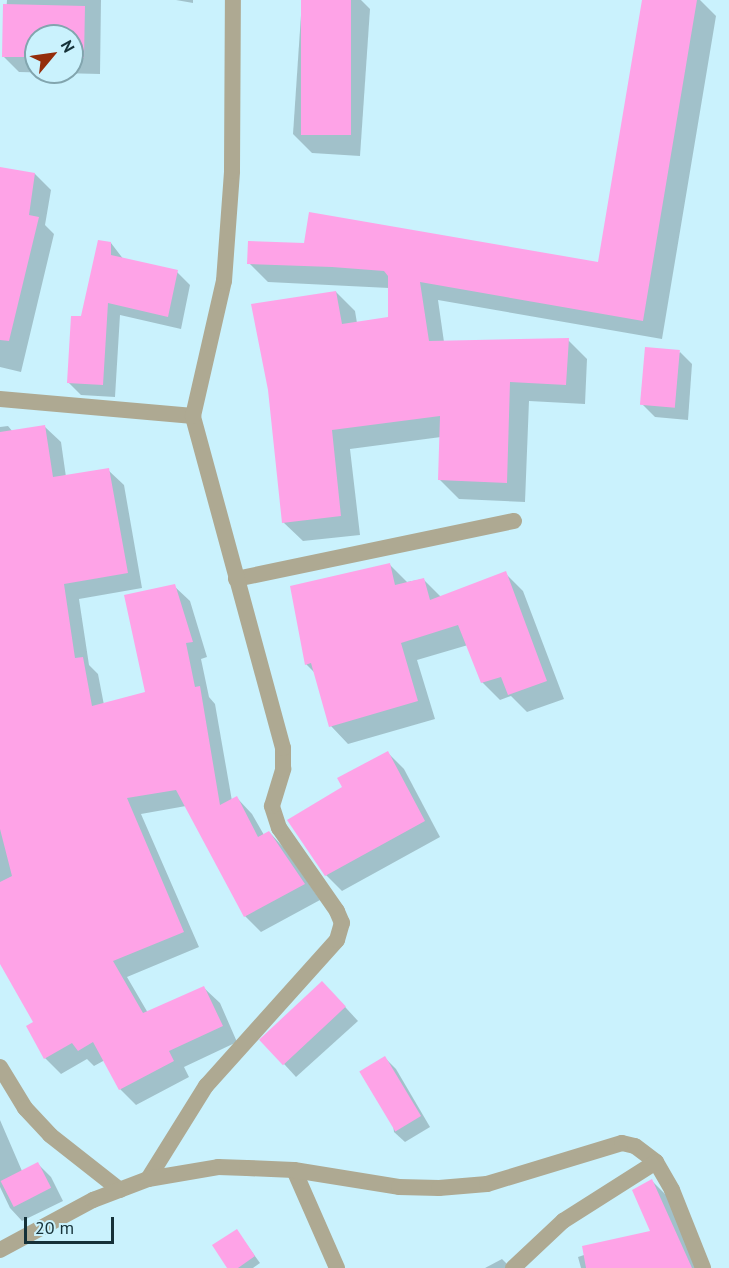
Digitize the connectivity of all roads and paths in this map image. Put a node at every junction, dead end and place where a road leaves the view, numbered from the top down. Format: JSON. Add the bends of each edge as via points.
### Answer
{"nodes":[{"id":1,"x":233,"y":0,"type":"edge"},
{"id":2,"x":0,"y":399,"type":"edge"},
{"id":3,"x":193,"y":416,"type":"junction"},
{"id":4,"x":514,"y":521,"type":"dead end"},
{"id":5,"x":236,"y":579,"type":"junction"},
{"id":6,"x":0,"y":1067,"type":"edge"},
{"id":7,"x":656,"y":1162,"type":"junction"},
{"id":8,"x":294,"y":1170,"type":"junction"},
{"id":9,"x":148,"y":1179,"type":"junction"},
{"id":10,"x":120,"y":1190,"type":"junction"},
{"id":11,"x":0,"y":1250,"type":"edge"},
{"id":12,"x":337,"y":1268,"type":"edge"},
{"id":13,"x":513,"y":1268,"type":"edge"},
{"id":14,"x":703,"y":1268,"type":"edge"}],
"edges":[{"from":1,"to":3,"type":"street","via":[[232,171],[224,281]]},
{"from":2,"to":3,"type":"street"},
{"from":3,"to":5,"type":"street"},
{"from":4,"to":5,"type":"street"},
{"from":5,"to":9,"type":"street","via":[[283,748],[283,769],[272,806],[279,828],[342,923],[337,940],[206,1086]]},
{"from":6,"to":10,"type":"street","via":[[25,1108],[50,1135]]},
{"from":7,"to":8,"type":"street","via":[[635,1146],[622,1143],[487,1184],[439,1188],[399,1187]]},
{"from":7,"to":13,"type":"street","via":[[562,1221]]},
{"from":7,"to":14,"type":"street","via":[[672,1190]]},
{"from":8,"to":9,"type":"street","via":[[218,1167]]},
{"from":8,"to":12,"type":"street"},
{"from":9,"to":10,"type":"street"},
{"from":10,"to":11,"type":"street"}]}
